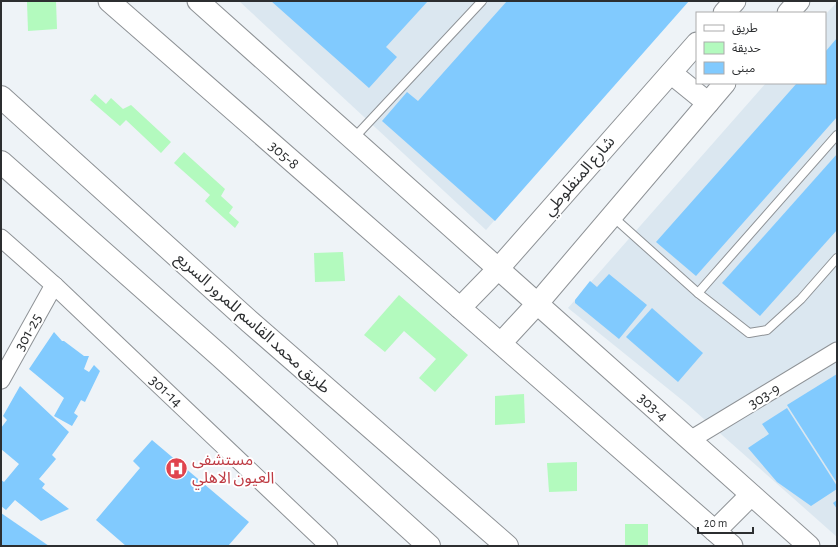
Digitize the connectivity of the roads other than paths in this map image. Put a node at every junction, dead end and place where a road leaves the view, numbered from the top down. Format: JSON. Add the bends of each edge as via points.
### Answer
{"nodes":[{"id":1,"x":109,"y":1,"type":"edge"},
{"id":2,"x":198,"y":1,"type":"edge"},
{"id":3,"x":482,"y":1,"type":"edge"},
{"id":4,"x":734,"y":1,"type":"edge"},
{"id":5,"x":799,"y":1,"type":"edge"},
{"id":6,"x":725,"y":12,"type":"edge"},
{"id":7,"x":789,"y":12,"type":"edge"},
{"id":8,"x":696,"y":44,"type":"edge"},
{"id":9,"x":671,"y":73,"type":"junction"},
{"id":10,"x":724,"y":84,"type":"edge"},
{"id":11,"x":1,"y":97,"type":"edge"},
{"id":12,"x":708,"y":103,"type":"junction"},
{"id":13,"x":837,"y":135,"type":"edge"},
{"id":14,"x":353,"y":139,"type":"junction"},
{"id":15,"x":1,"y":162,"type":"edge"},
{"id":16,"x":612,"y":216,"type":"junction"},
{"id":17,"x":1,"y":238,"type":"edge"},
{"id":18,"x":837,"y":258,"type":"edge"},
{"id":19,"x":498,"y":269,"type":"junction"},
{"id":20,"x":54,"y":284,"type":"junction"},
{"id":21,"x":698,"y":293,"type":"junction"},
{"id":22,"x":537,"y":304,"type":"junction"},
{"id":23,"x":460,"y":308,"type":"junction"},
{"id":24,"x":501,"y":343,"type":"junction"},
{"id":25,"x":837,"y":351,"type":"edge"},
{"id":26,"x":1,"y":380,"type":"edge"},
{"id":27,"x":690,"y":440,"type":"junction"},
{"id":28,"x":751,"y":495,"type":"junction"},
{"id":29,"x":715,"y":531,"type":"junction"},
{"id":30,"x":328,"y":546,"type":"edge"},
{"id":31,"x":428,"y":546,"type":"edge"},
{"id":32,"x":507,"y":546,"type":"edge"},
{"id":33,"x":732,"y":546,"type":"edge"},
{"id":34,"x":809,"y":546,"type":"edge"}],
"edges":[{"from":1,"to":23,"type":"street","name":"305-8"},
{"from":2,"to":14,"type":"street"},
{"from":3,"to":14,"type":"lane"},
{"from":4,"to":6,"type":"street"},
{"from":5,"to":7,"type":"street"},
{"from":8,"to":9,"type":"street","name":"شارع المنفلوطي"},
{"from":9,"to":12,"type":"street"},
{"from":9,"to":19,"type":"street","name":"شارع المنفلوطي"},
{"from":10,"to":12,"type":"street"},
{"from":11,"to":32,"type":"highway","name":"طريق محمد القاسم للمرور السريع","via":[[250,322]]},
{"from":12,"to":16,"type":"street"},
{"from":13,"to":21,"type":"lane"},
{"from":14,"to":19,"type":"street"},
{"from":15,"to":31,"type":"highway","via":[[226,361]]},
{"from":16,"to":21,"type":"lane"},
{"from":16,"to":22,"type":"street"},
{"from":17,"to":20,"type":"street","name":"301-14"},
{"from":18,"to":21,"type":"lane","via":[[801,299],[767,330],[749,332]]},
{"from":19,"to":22,"type":"street","name":"303-4"},
{"from":19,"to":23,"type":"street","name":"شارع المنفلوطي"},
{"from":20,"to":26,"type":"street","name":"301-25"},
{"from":20,"to":30,"type":"street","name":"301-14"},
{"from":22,"to":24,"type":"street"},
{"from":22,"to":27,"type":"street","name":"303-4"},
{"from":23,"to":24,"type":"street"},
{"from":24,"to":29,"type":"street"},
{"from":25,"to":27,"type":"street","name":"303-9"},
{"from":27,"to":28,"type":"street","name":"303-4"},
{"from":28,"to":29,"type":"street"},
{"from":28,"to":34,"type":"street","name":"303-4"},
{"from":29,"to":33,"type":"street"}]}
